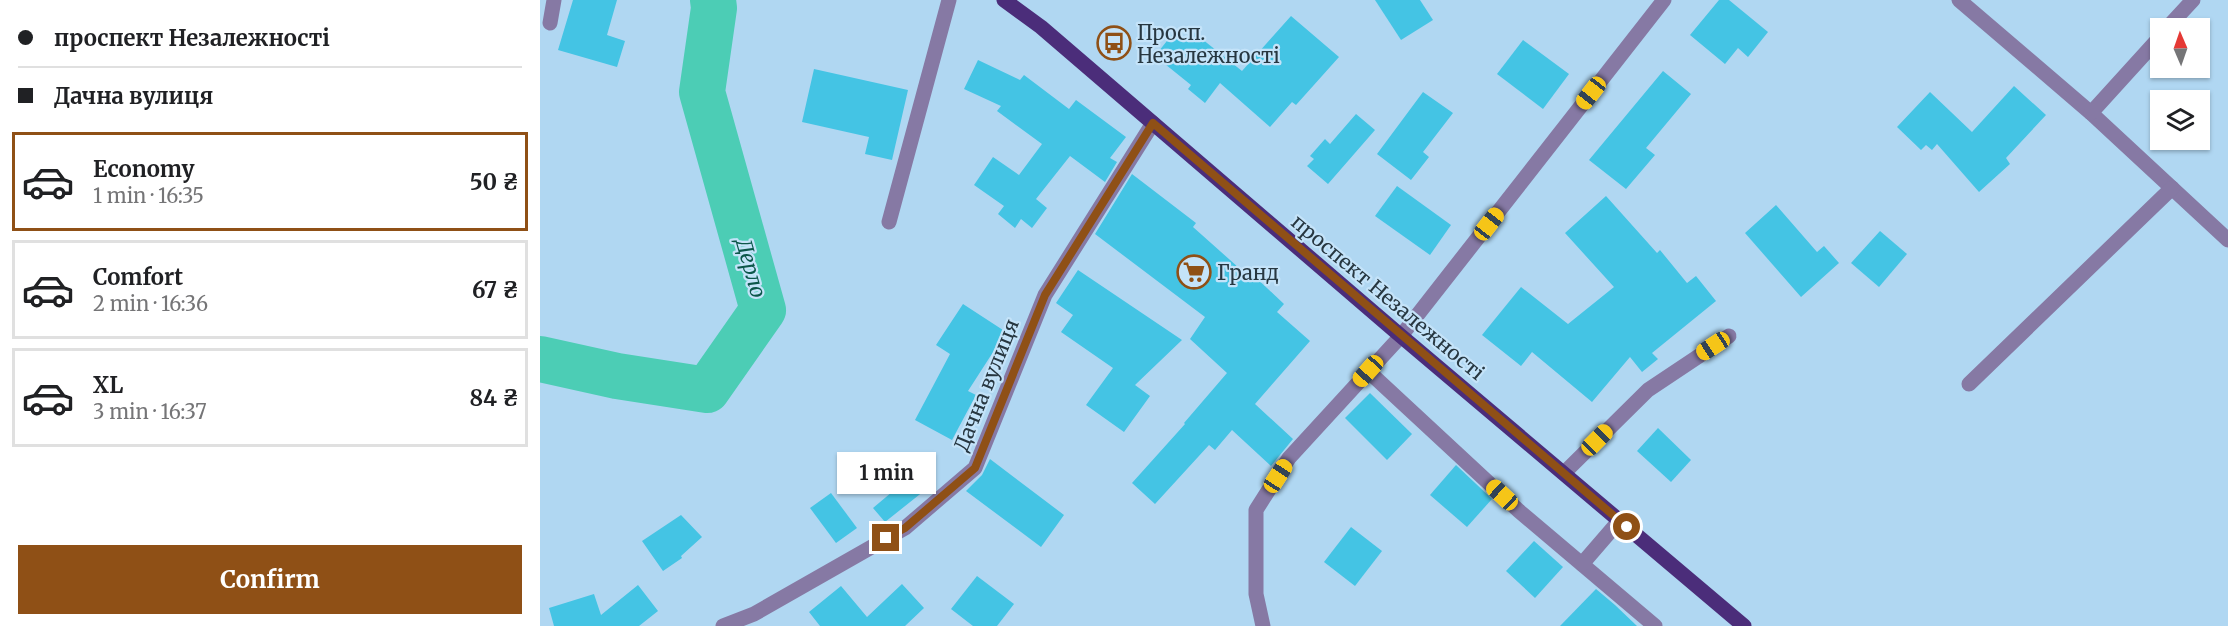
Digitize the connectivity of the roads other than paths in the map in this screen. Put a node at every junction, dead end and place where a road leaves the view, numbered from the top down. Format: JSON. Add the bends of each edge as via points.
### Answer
{"nodes":[{"id":1,"x":554,"y":0,"type":"edge"},
{"id":2,"x":949,"y":0,"type":"edge"},
{"id":3,"x":1004,"y":0,"type":"edge"},
{"id":4,"x":1664,"y":0,"type":"edge"},
{"id":5,"x":1959,"y":0,"type":"edge"},
{"id":6,"x":2193,"y":0,"type":"edge"},
{"id":7,"x":2176,"y":18,"type":"edge"},
{"id":8,"x":550,"y":23,"type":"dead end"},
{"id":9,"x":2150,"y":48,"type":"edge"},
{"id":10,"x":2091,"y":113,"type":"junction"},
{"id":11,"x":1153,"y":123,"type":"junction"},
{"id":12,"x":2172,"y":188,"type":"junction"},
{"id":13,"x":889,"y":222,"type":"dead end"},
{"id":14,"x":2228,"y":240,"type":"edge"},
{"id":15,"x":1401,"y":336,"type":"junction"},
{"id":16,"x":1729,"y":336,"type":"dead end"},
{"id":17,"x":1368,"y":371,"type":"junction"},
{"id":18,"x":1969,"y":384,"type":"dead end"},
{"id":19,"x":1564,"y":474,"type":"junction"},
{"id":20,"x":1620,"y":520,"type":"junction"},
{"id":21,"x":1582,"y":564,"type":"junction"},
{"id":22,"x":758,"y":620,"type":"edge"},
{"id":23,"x":723,"y":626,"type":"edge"},
{"id":24,"x":1263,"y":626,"type":"edge"},
{"id":25,"x":1655,"y":626,"type":"edge"},
{"id":26,"x":1744,"y":626,"type":"edge"}],
"edges":[{"from":1,"to":8,"type":"street"},
{"from":2,"to":13,"type":"street"},
{"from":3,"to":11,"type":"main road","name":"проспект Незалежності"},
{"from":4,"to":15,"type":"street"},
{"from":5,"to":10,"type":"street"},
{"from":6,"to":7,"type":"street"},
{"from":9,"to":10,"type":"street"},
{"from":10,"to":12,"type":"street"},
{"from":11,"to":15,"type":"main road","name":"проспект Незалежності"},
{"from":11,"to":22,"type":"street","name":"Дачна вулиця","via":[[1045,295],[975,468],[905,528]]},
{"from":12,"to":14,"type":"street"},
{"from":12,"to":18,"type":"street"},
{"from":15,"to":17,"type":"street"},
{"from":15,"to":19,"type":"main road","name":"проспект Незалежності"},
{"from":16,"to":19,"type":"street","via":[[1648,390]]},
{"from":17,"to":21,"type":"street","via":[[1518,511]]},
{"from":17,"to":24,"type":"street","via":[[1289,458],[1256,510],[1257,594]]},
{"from":19,"to":20,"type":"main road","name":"проспект Незалежності"},
{"from":20,"to":21,"type":"street"},
{"from":20,"to":26,"type":"main road","name":"проспект Незалежності"},
{"from":21,"to":25,"type":"street"},
{"from":22,"to":23,"type":"street","name":"Дачна вулиця"}]}
